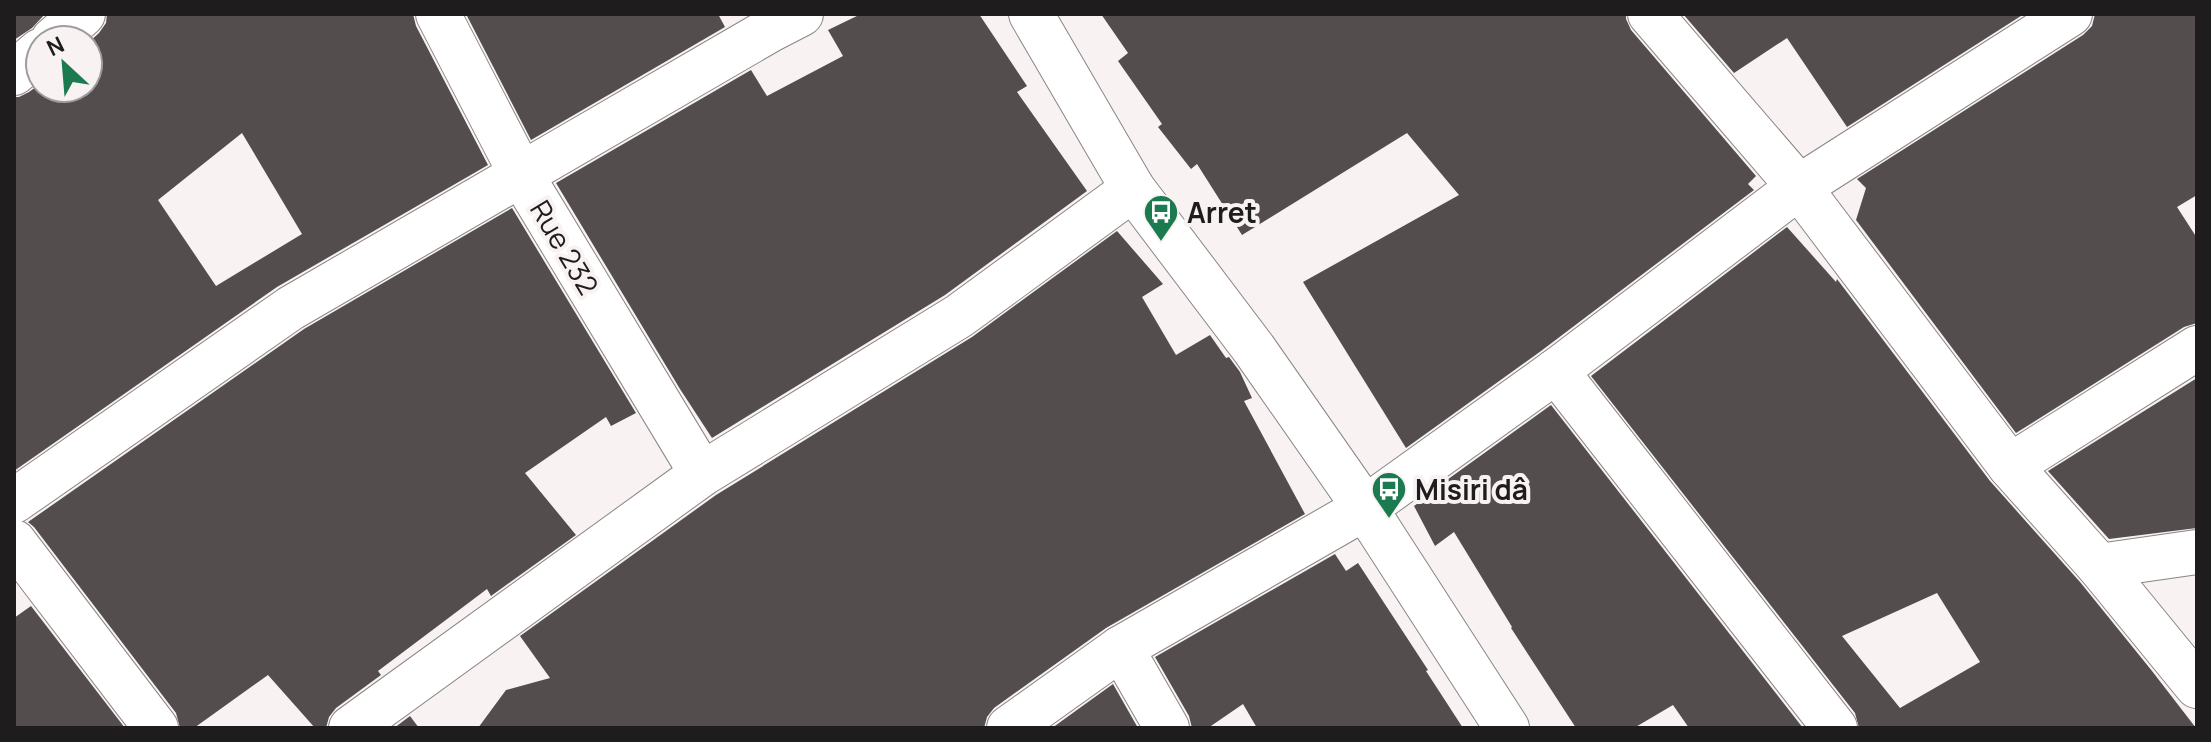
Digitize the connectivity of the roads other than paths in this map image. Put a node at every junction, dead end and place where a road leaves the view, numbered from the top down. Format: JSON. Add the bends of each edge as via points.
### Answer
{"nodes":[{"id":1,"x":438,"y":14,"type":"edge"},
{"id":2,"x":1031,"y":14,"type":"edge"},
{"id":3,"x":1650,"y":14,"type":"edge"},
{"id":4,"x":2070,"y":14,"type":"edge"},
{"id":5,"x":778,"y":19,"type":"edge"},
{"id":6,"x":522,"y":176,"type":"junction"},
{"id":7,"x":1799,"y":187,"type":"junction"},
{"id":8,"x":1133,"y":189,"type":"junction"},
{"id":9,"x":2197,"y":348,"type":"edge"},
{"id":10,"x":1556,"y":371,"type":"junction"},
{"id":11,"x":2010,"y":466,"type":"junction"},
{"id":12,"x":702,"y":474,"type":"junction"},
{"id":13,"x":14,"y":501,"type":"edge"},
{"id":14,"x":1365,"y":508,"type":"junction"},
{"id":15,"x":14,"y":542,"type":"edge"},
{"id":16,"x":2197,"y":552,"type":"edge"},
{"id":17,"x":2099,"y":566,"type":"junction"},
{"id":18,"x":1121,"y":648,"type":"junction"},
{"id":19,"x":2197,"y":686,"type":"edge"},
{"id":20,"x":156,"y":728,"type":"edge"},
{"id":21,"x":351,"y":728,"type":"edge"},
{"id":22,"x":1009,"y":728,"type":"edge"},
{"id":23,"x":1167,"y":728,"type":"edge"},
{"id":24,"x":1507,"y":728,"type":"edge"},
{"id":25,"x":1835,"y":728,"type":"edge"}],
"edges":[{"from":1,"to":6,"type":"street","name":"Rue 232"},
{"from":2,"to":8,"type":"street"},
{"from":3,"to":7,"type":"street"},
{"from":4,"to":7,"type":"street"},
{"from":5,"to":6,"type":"street"},
{"from":6,"to":12,"type":"street","name":"Rue 232"},
{"from":6,"to":13,"type":"street","via":[[291,308]]},
{"from":7,"to":10,"type":"street"},
{"from":7,"to":11,"type":"street"},
{"from":8,"to":12,"type":"street","via":[[959,316]]},
{"from":8,"to":14,"type":"street"},
{"from":9,"to":11,"type":"street"},
{"from":10,"to":14,"type":"street"},
{"from":10,"to":25,"type":"street"},
{"from":11,"to":17,"type":"street"},
{"from":12,"to":21,"type":"street"},
{"from":14,"to":18,"type":"street"},
{"from":14,"to":24,"type":"street"},
{"from":15,"to":20,"type":"street"},
{"from":16,"to":17,"type":"street"},
{"from":17,"to":19,"type":"street"},
{"from":18,"to":22,"type":"street"},
{"from":18,"to":23,"type":"street"}]}
